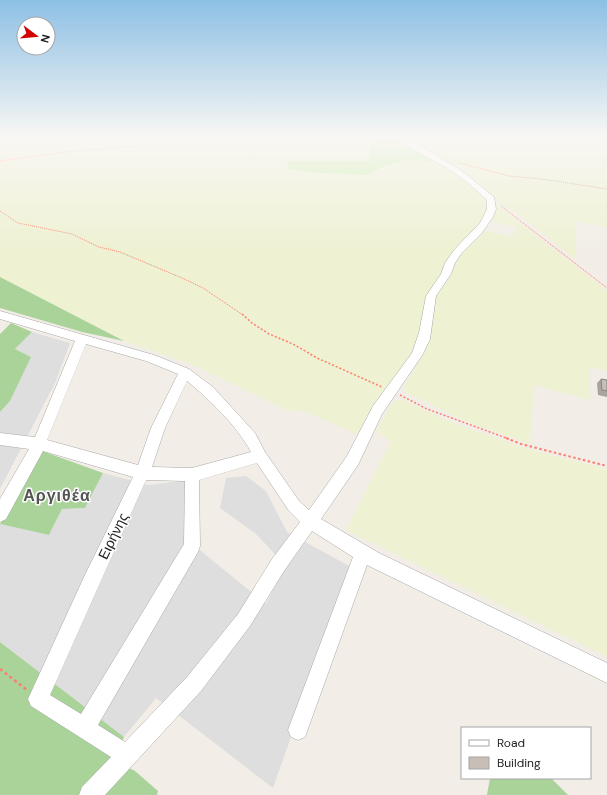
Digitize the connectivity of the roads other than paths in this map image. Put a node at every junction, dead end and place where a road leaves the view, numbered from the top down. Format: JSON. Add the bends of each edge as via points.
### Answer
{"nodes":[{"id":1,"x":463,"y":175,"type":"edge"},
{"id":2,"x":0,"y":316,"type":"edge"},
{"id":3,"x":82,"y":339,"type":"junction"},
{"id":4,"x":185,"y":372,"type":"junction"},
{"id":5,"x":0,"y":439,"type":"edge"},
{"id":6,"x":37,"y":443,"type":"junction"},
{"id":7,"x":260,"y":456,"type":"junction"},
{"id":8,"x":142,"y":473,"type":"junction"},
{"id":9,"x":192,"y":475,"type":"junction"},
{"id":10,"x":0,"y":514,"type":"edge"},
{"id":11,"x":310,"y":521,"type":"junction"},
{"id":12,"x":363,"y":553,"type":"junction"},
{"id":13,"x":607,"y":673,"type":"edge"},
{"id":14,"x":84,"y":728,"type":"junction"},
{"id":15,"x":298,"y":730,"type":"dead end"},
{"id":16,"x":127,"y":755,"type":"junction"},
{"id":17,"x":90,"y":795,"type":"edge"}],
"edges":[{"from":1,"to":11,"type":"street","via":[[491,199],[491,212],[487,222],[458,251],[430,298],[422,343],[406,372],[372,421],[359,450]]},
{"from":2,"to":3,"type":"street"},
{"from":3,"to":4,"type":"street","via":[[150,358]]},
{"from":3,"to":6,"type":"street","via":[[55,407]]},
{"from":4,"to":7,"type":"street","via":[[208,391],[234,419],[250,437]]},
{"from":4,"to":8,"type":"street","name":"Ειρήνης","via":[[158,428]]},
{"from":5,"to":6,"type":"street"},
{"from":6,"to":8,"type":"street"},
{"from":6,"to":10,"type":"street"},
{"from":7,"to":9,"type":"street"},
{"from":7,"to":11,"type":"street","via":[[294,506]]},
{"from":8,"to":9,"type":"street"},
{"from":8,"to":14,"type":"street","name":"Ειρήνης","via":[[38,698]]},
{"from":9,"to":14,"type":"street","via":[[192,546]]},
{"from":11,"to":12,"type":"street"},
{"from":11,"to":16,"type":"street","via":[[278,565],[244,620],[194,684]]},
{"from":12,"to":13,"type":"street"},
{"from":12,"to":15,"type":"street"},
{"from":14,"to":16,"type":"street"},
{"from":16,"to":17,"type":"street"}]}
